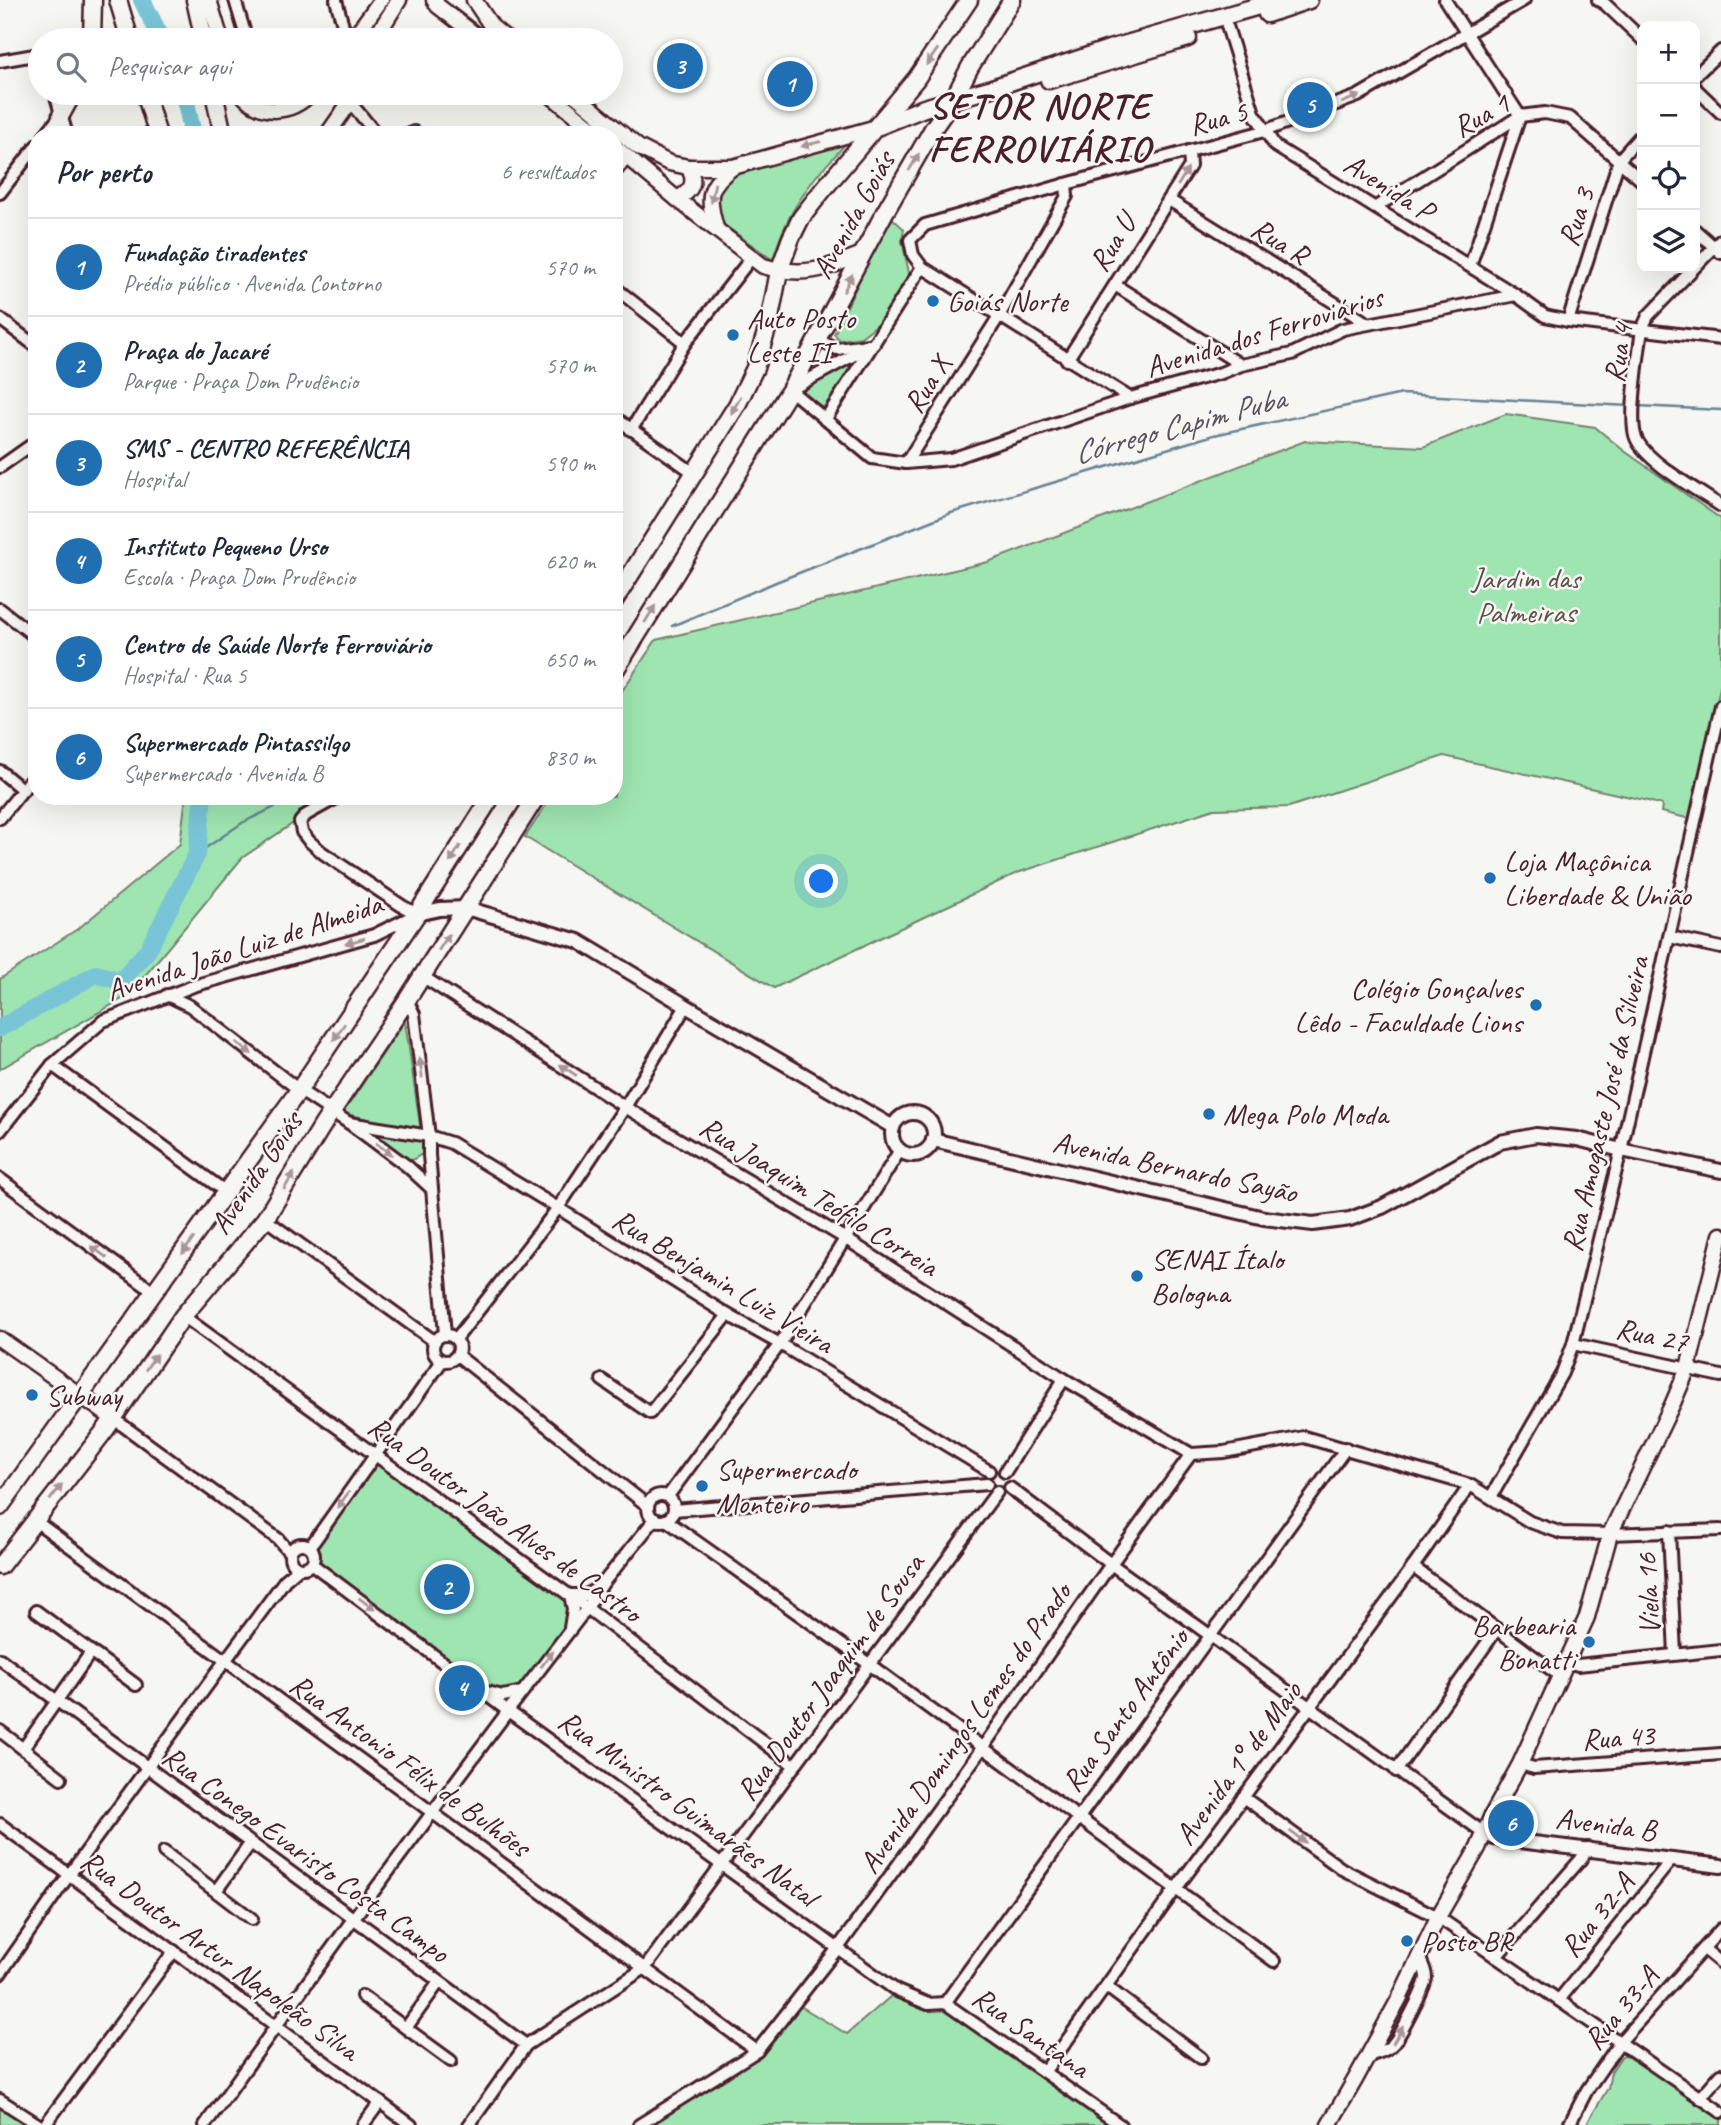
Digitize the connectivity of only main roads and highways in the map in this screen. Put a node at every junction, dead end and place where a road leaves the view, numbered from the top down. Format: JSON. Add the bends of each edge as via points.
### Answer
{"nodes":[{"id":1,"x":93,"y":0,"type":"edge"},
{"id":2,"x":118,"y":0,"type":"edge"},
{"id":3,"x":195,"y":0,"type":"edge"},
{"id":4,"x":209,"y":0,"type":"edge"},
{"id":5,"x":381,"y":0,"type":"edge"},
{"id":6,"x":399,"y":0,"type":"edge"},
{"id":7,"x":434,"y":0,"type":"edge"},
{"id":8,"x":474,"y":0,"type":"edge"},
{"id":9,"x":969,"y":0,"type":"edge"},
{"id":10,"x":1012,"y":0,"type":"edge"},
{"id":11,"x":1280,"y":0,"type":"edge"},
{"id":12,"x":1309,"y":0,"type":"edge"},
{"id":13,"x":92,"y":28,"type":"edge"},
{"id":14,"x":126,"y":28,"type":"edge"},
{"id":15,"x":201,"y":28,"type":"edge"},
{"id":16,"x":217,"y":28,"type":"edge"},
{"id":17,"x":359,"y":28,"type":"edge"},
{"id":18,"x":382,"y":28,"type":"edge"},
{"id":19,"x":468,"y":28,"type":"edge"},
{"id":20,"x":493,"y":28,"type":"edge"},
{"id":21,"x":970,"y":67,"type":"junction"},
{"id":22,"x":989,"y":89,"type":"junction"},
{"id":23,"x":66,"y":105,"type":"edge"},
{"id":24,"x":149,"y":105,"type":"edge"},
{"id":25,"x":217,"y":105,"type":"edge"},
{"id":26,"x":255,"y":105,"type":"edge"},
{"id":27,"x":297,"y":105,"type":"edge"},
{"id":28,"x":347,"y":105,"type":"edge"},
{"id":29,"x":563,"y":105,"type":"edge"},
{"id":30,"x":587,"y":105,"type":"edge"},
{"id":31,"x":948,"y":107,"type":"junction"},
{"id":32,"x":61,"y":115,"type":"road end"},
{"id":33,"x":155,"y":126,"type":"edge"},
{"id":34,"x":221,"y":126,"type":"edge"},
{"id":35,"x":335,"y":126,"type":"edge"},
{"id":36,"x":589,"y":126,"type":"edge"},
{"id":37,"x":613,"y":126,"type":"edge"},
{"id":38,"x":877,"y":127,"type":"junction"},
{"id":39,"x":623,"y":135,"type":"edge"},
{"id":40,"x":623,"y":152,"type":"edge"},
{"id":41,"x":688,"y":167,"type":"junction"},
{"id":42,"x":733,"y":167,"type":"junction"},
{"id":43,"x":677,"y":199,"type":"junction"},
{"id":44,"x":716,"y":228,"type":"junction"},
{"id":45,"x":862,"y":254,"type":"junction"},
{"id":46,"x":779,"y":271,"type":"junction"},
{"id":47,"x":623,"y":587,"type":"edge"},
{"id":48,"x":623,"y":658,"type":"edge"},
{"id":49,"x":486,"y":805,"type":"edge"},
{"id":50,"x":531,"y":805,"type":"edge"},
{"id":51,"x":1721,"y":1235,"type":"edge"},
{"id":52,"x":0,"y":1339,"type":"edge"},
{"id":53,"x":79,"y":1395,"type":"junction"},
{"id":54,"x":114,"y":1419,"type":"junction"},
{"id":55,"x":2,"y":1501,"type":"edge"},
{"id":56,"x":0,"y":1566,"type":"edge"},
{"id":57,"x":1329,"y":2125,"type":"edge"}],
"edges":[{"from":1,"to":13,"type":"main road"},
{"from":2,"to":14,"type":"main road"},
{"from":3,"to":15,"type":"main road"},
{"from":4,"to":16,"type":"main road"},
{"from":5,"to":17,"type":"main road"},
{"from":6,"to":18,"type":"main road"},
{"from":7,"to":19,"type":"main road"},
{"from":8,"to":20,"type":"main road"},
{"from":9,"to":38,"type":"main road","name":"Avenida Goiás","one_way":true},
{"from":10,"to":21,"type":"main road","name":"Avenida Goiás"},
{"from":11,"to":22,"type":"main road"},
{"from":12,"to":31,"type":"main road"},
{"from":21,"to":22,"type":"main road","via":[[974,78]]},
{"from":21,"to":31,"type":"main road","name":"Avenida Goiás"},
{"from":22,"to":31,"type":"main road"},
{"from":23,"to":32,"type":"main road"},
{"from":24,"to":33,"type":"main road"},
{"from":25,"to":34,"type":"main road"},
{"from":26,"to":27,"type":"main road","via":[[273,110]]},
{"from":28,"to":35,"type":"main road"},
{"from":29,"to":36,"type":"main road"},
{"from":30,"to":37,"type":"main road"},
{"from":31,"to":38,"type":"main road","via":[[925,108]]},
{"from":45,"to":31,"type":"main road","name":"Avenida Goiás","one_way":true},
{"from":38,"to":42,"type":"main road","one_way":true},
{"from":38,"to":46,"type":"main road","name":"Avenida Goiás","via":[[801,218]]},
{"from":39,"to":41,"type":"main road","via":[[669,163]]},
{"from":40,"to":43,"type":"main road"},
{"from":41,"to":42,"type":"main road"},
{"from":41,"to":43,"type":"main road","via":[[693,185]]},
{"from":42,"to":44,"type":"main road","one_way":true,"via":[[713,184]]},
{"from":43,"to":44,"type":"main road"},
{"from":44,"to":46,"type":"main road","via":[[763,266]]},
{"from":45,"to":46,"type":"main road","via":[[802,273]]},
{"from":48,"to":45,"type":"main road","name":"Avenida Goiás","one_way":true,"via":[[790,390]]},
{"from":46,"to":47,"type":"main road","name":"Avenida Goiás","one_way":true,"via":[[755,368],[737,405]]},
{"from":49,"to":53,"type":"main road","name":"Avenida Goiás","one_way":true,"via":[[299,1090]]},
{"from":54,"to":50,"type":"main road","name":"Avenida Goiás","one_way":true,"via":[[183,1316],[265,1219]]},
{"from":51,"to":57,"type":"main road","via":[[1688,1368],[1610,1534],[1587,1617],[1520,1764]]},
{"from":52,"to":53,"type":"main road"},
{"from":53,"to":54,"type":"main road"},
{"from":53,"to":55,"type":"main road","name":"Avenida Goiás"},
{"from":56,"to":54,"type":"main road","name":"Avenida Goiás","one_way":true}]}
